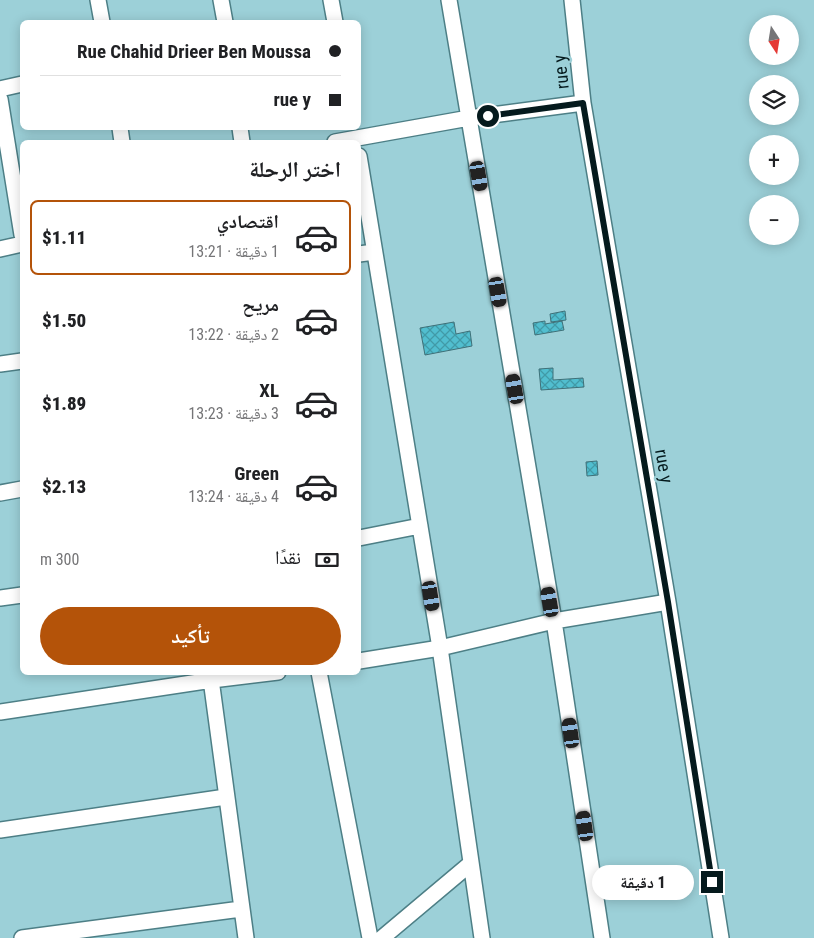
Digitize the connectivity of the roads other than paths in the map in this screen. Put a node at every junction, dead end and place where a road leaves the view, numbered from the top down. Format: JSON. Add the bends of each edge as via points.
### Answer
{"nodes":[{"id":1,"x":98,"y":0,"type":"edge"},
{"id":2,"x":221,"y":0,"type":"edge"},
{"id":3,"x":331,"y":0,"type":"edge"},
{"id":4,"x":449,"y":0,"type":"edge"},
{"id":5,"x":572,"y":0,"type":"edge"},
{"id":6,"x":102,"y":20,"type":"edge"},
{"id":7,"x":225,"y":20,"type":"edge"},
{"id":8,"x":335,"y":20,"type":"edge"},
{"id":9,"x":20,"y":84,"type":"edge"},
{"id":10,"x":0,"y":89,"type":"edge"},
{"id":11,"x":0,"y":99,"type":"edge"},
{"id":12,"x":583,"y":103,"type":"junction"},
{"id":13,"x":469,"y":118,"type":"junction"},
{"id":14,"x":356,"y":136,"type":"edge"},
{"id":15,"x":342,"y":140,"type":"edge"},
{"id":16,"x":361,"y":169,"type":"edge"},
{"id":17,"x":20,"y":222,"type":"edge"},
{"id":18,"x":20,"y":244,"type":"edge"},
{"id":19,"x":0,"y":249,"type":"edge"},
{"id":20,"x":374,"y":252,"type":"junction"},
{"id":21,"x":361,"y":254,"type":"edge"},
{"id":22,"x":20,"y":361,"type":"edge"},
{"id":23,"x":0,"y":364,"type":"edge"},
{"id":24,"x":20,"y":489,"type":"edge"},
{"id":25,"x":0,"y":492,"type":"edge"},
{"id":26,"x":420,"y":526,"type":"junction"},
{"id":27,"x":361,"y":538,"type":"edge"},
{"id":28,"x":20,"y":595,"type":"edge"},
{"id":29,"x":0,"y":598,"type":"edge"},
{"id":30,"x":668,"y":602,"type":"junction"},
{"id":31,"x":554,"y":621,"type":"junction"},
{"id":32,"x":440,"y":648,"type":"junction"},
{"id":33,"x":361,"y":661,"type":"edge"},
{"id":34,"x":228,"y":675,"type":"edge"},
{"id":35,"x":321,"y":675,"type":"edge"},
{"id":36,"x":211,"y":676,"type":"edge"},
{"id":37,"x":0,"y":712,"type":"edge"},
{"id":38,"x":226,"y":797,"type":"junction"},
{"id":39,"x":0,"y":830,"type":"edge"},
{"id":40,"x":470,"y":864,"type":"junction"},
{"id":41,"x":240,"y":908,"type":"junction"},
{"id":42,"x":132,"y":931,"type":"edge"},
{"id":43,"x":22,"y":938,"type":"edge"},
{"id":44,"x":246,"y":938,"type":"edge"},
{"id":45,"x":370,"y":938,"type":"edge"},
{"id":46,"x":382,"y":938,"type":"edge"},
{"id":47,"x":482,"y":938,"type":"edge"},
{"id":48,"x":602,"y":938,"type":"edge"},
{"id":49,"x":721,"y":938,"type":"edge"}],
"edges":[{"from":1,"to":6,"type":"street"},
{"from":2,"to":7,"type":"street"},
{"from":3,"to":8,"type":"street"},
{"from":4,"to":13,"type":"street"},
{"from":5,"to":12,"type":"street","name":"rue y"},
{"from":9,"to":10,"type":"street"},
{"from":11,"to":17,"type":"street"},
{"from":12,"to":13,"type":"street"},
{"from":12,"to":30,"type":"street","name":"rue y"},
{"from":13,"to":14,"type":"street"},
{"from":13,"to":31,"type":"street"},
{"from":14,"to":15,"type":"street"},
{"from":16,"to":20,"type":"street"},
{"from":18,"to":19,"type":"street"},
{"from":20,"to":21,"type":"street"},
{"from":20,"to":26,"type":"street"},
{"from":22,"to":23,"type":"street"},
{"from":24,"to":25,"type":"street"},
{"from":26,"to":27,"type":"street"},
{"from":26,"to":32,"type":"street"},
{"from":28,"to":29,"type":"street"},
{"from":30,"to":31,"type":"street"},
{"from":30,"to":49,"type":"street","name":"rue y"},
{"from":31,"to":32,"type":"street"},
{"from":31,"to":48,"type":"street"},
{"from":32,"to":33,"type":"street"},
{"from":32,"to":40,"type":"street"},
{"from":34,"to":36,"type":"street"},
{"from":35,"to":45,"type":"street"},
{"from":36,"to":37,"type":"street"},
{"from":36,"to":38,"type":"street"},
{"from":38,"to":39,"type":"street"},
{"from":38,"to":41,"type":"street"},
{"from":40,"to":46,"type":"street"},
{"from":40,"to":47,"type":"street"},
{"from":41,"to":42,"type":"street"},
{"from":41,"to":44,"type":"street"},
{"from":42,"to":43,"type":"street"}]}
